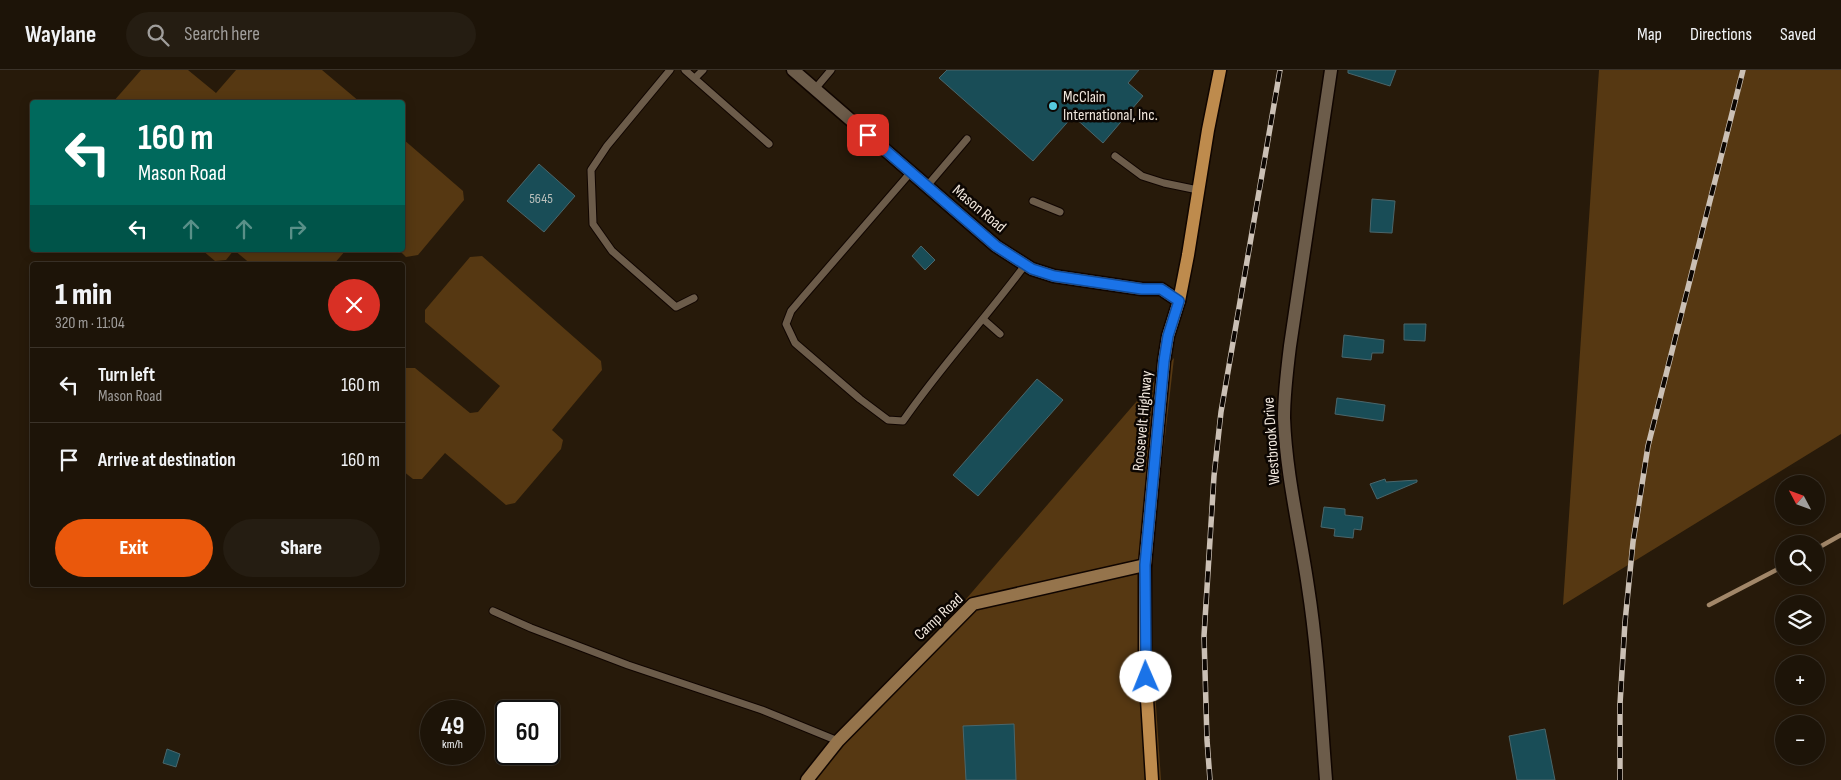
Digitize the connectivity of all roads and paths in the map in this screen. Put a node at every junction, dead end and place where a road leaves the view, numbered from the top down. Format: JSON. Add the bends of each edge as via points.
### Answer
{"nodes":[{"id":1,"x":670,"y":70,"type":"edge"},
{"id":2,"x":685,"y":70,"type":"edge"},
{"id":3,"x":703,"y":70,"type":"edge"},
{"id":4,"x":793,"y":70,"type":"edge"},
{"id":5,"x":831,"y":70,"type":"edge"},
{"id":6,"x":1220,"y":70,"type":"edge"},
{"id":7,"x":1332,"y":70,"type":"edge"},
{"id":8,"x":695,"y":78,"type":"junction"},
{"id":9,"x":815,"y":89,"type":"junction"},
{"id":10,"x":967,"y":139,"type":"dead end"},
{"id":11,"x":769,"y":144,"type":"dead end"},
{"id":12,"x":1115,"y":156,"type":"dead end"},
{"id":13,"x":911,"y":172,"type":"junction"},
{"id":14,"x":927,"y":186,"type":"junction"},
{"id":15,"x":1198,"y":190,"type":"junction"},
{"id":16,"x":1033,"y":200,"type":"dead end"},
{"id":17,"x":1060,"y":212,"type":"dead end"},
{"id":18,"x":1025,"y":265,"type":"junction"},
{"id":19,"x":694,"y":298,"type":"dead end"},
{"id":20,"x":1179,"y":301,"type":"junction"},
{"id":21,"x":983,"y":319,"type":"junction"},
{"id":22,"x":1000,"y":334,"type":"dead end"},
{"id":23,"x":1145,"y":565,"type":"junction"},
{"id":24,"x":493,"y":611,"type":"dead end"},
{"id":25,"x":838,"y":741,"type":"junction"},
{"id":26,"x":807,"y":780,"type":"edge"},
{"id":27,"x":1152,"y":780,"type":"edge"},
{"id":28,"x":1326,"y":780,"type":"edge"}],
"edges":[{"from":1,"to":19,"type":"lane","via":[[591,170],[594,224],[612,251],[676,307]]},
{"from":2,"to":8,"type":"lane"},
{"from":3,"to":8,"type":"lane"},
{"from":4,"to":9,"type":"street","name":"Mason Road"},
{"from":5,"to":9,"type":"lane"},
{"from":6,"to":15,"type":"main road","name":"Roosevelt Highway"},
{"from":7,"to":28,"type":"street","name":"Westbrook Drive","via":[[1290,346],[1284,419],[1292,496],[1316,644]]},
{"from":8,"to":11,"type":"lane"},
{"from":9,"to":13,"type":"street","name":"Mason Road"},
{"from":10,"to":14,"type":"lane"},
{"from":12,"to":15,"type":"lane","via":[[1142,176]]},
{"from":13,"to":14,"type":"street","name":"Mason Road"},
{"from":13,"to":21,"type":"lane","via":[[791,311],[786,324],[796,343],[860,399],[888,420],[903,421]]},
{"from":14,"to":18,"type":"street","name":"Mason Road","via":[[996,246]]},
{"from":15,"to":20,"type":"main road","name":"Roosevelt Highway"},
{"from":16,"to":17,"type":"lane"},
{"from":18,"to":20,"type":"street","name":"Mason Road","via":[[1054,276],[1161,289]]},
{"from":18,"to":21,"type":"lane"},
{"from":20,"to":23,"type":"main road","name":"Roosevelt Highway","via":[[1164,361]]},
{"from":21,"to":22,"type":"lane"},
{"from":23,"to":25,"type":"street","name":"Camp Road","via":[[973,604]]},
{"from":23,"to":27,"type":"main road","name":"Roosevelt Highway","via":[[1145,667]]},
{"from":24,"to":25,"type":"lane","via":[[628,665],[762,710]]},
{"from":25,"to":26,"type":"street","name":"Camp Road"}]}
